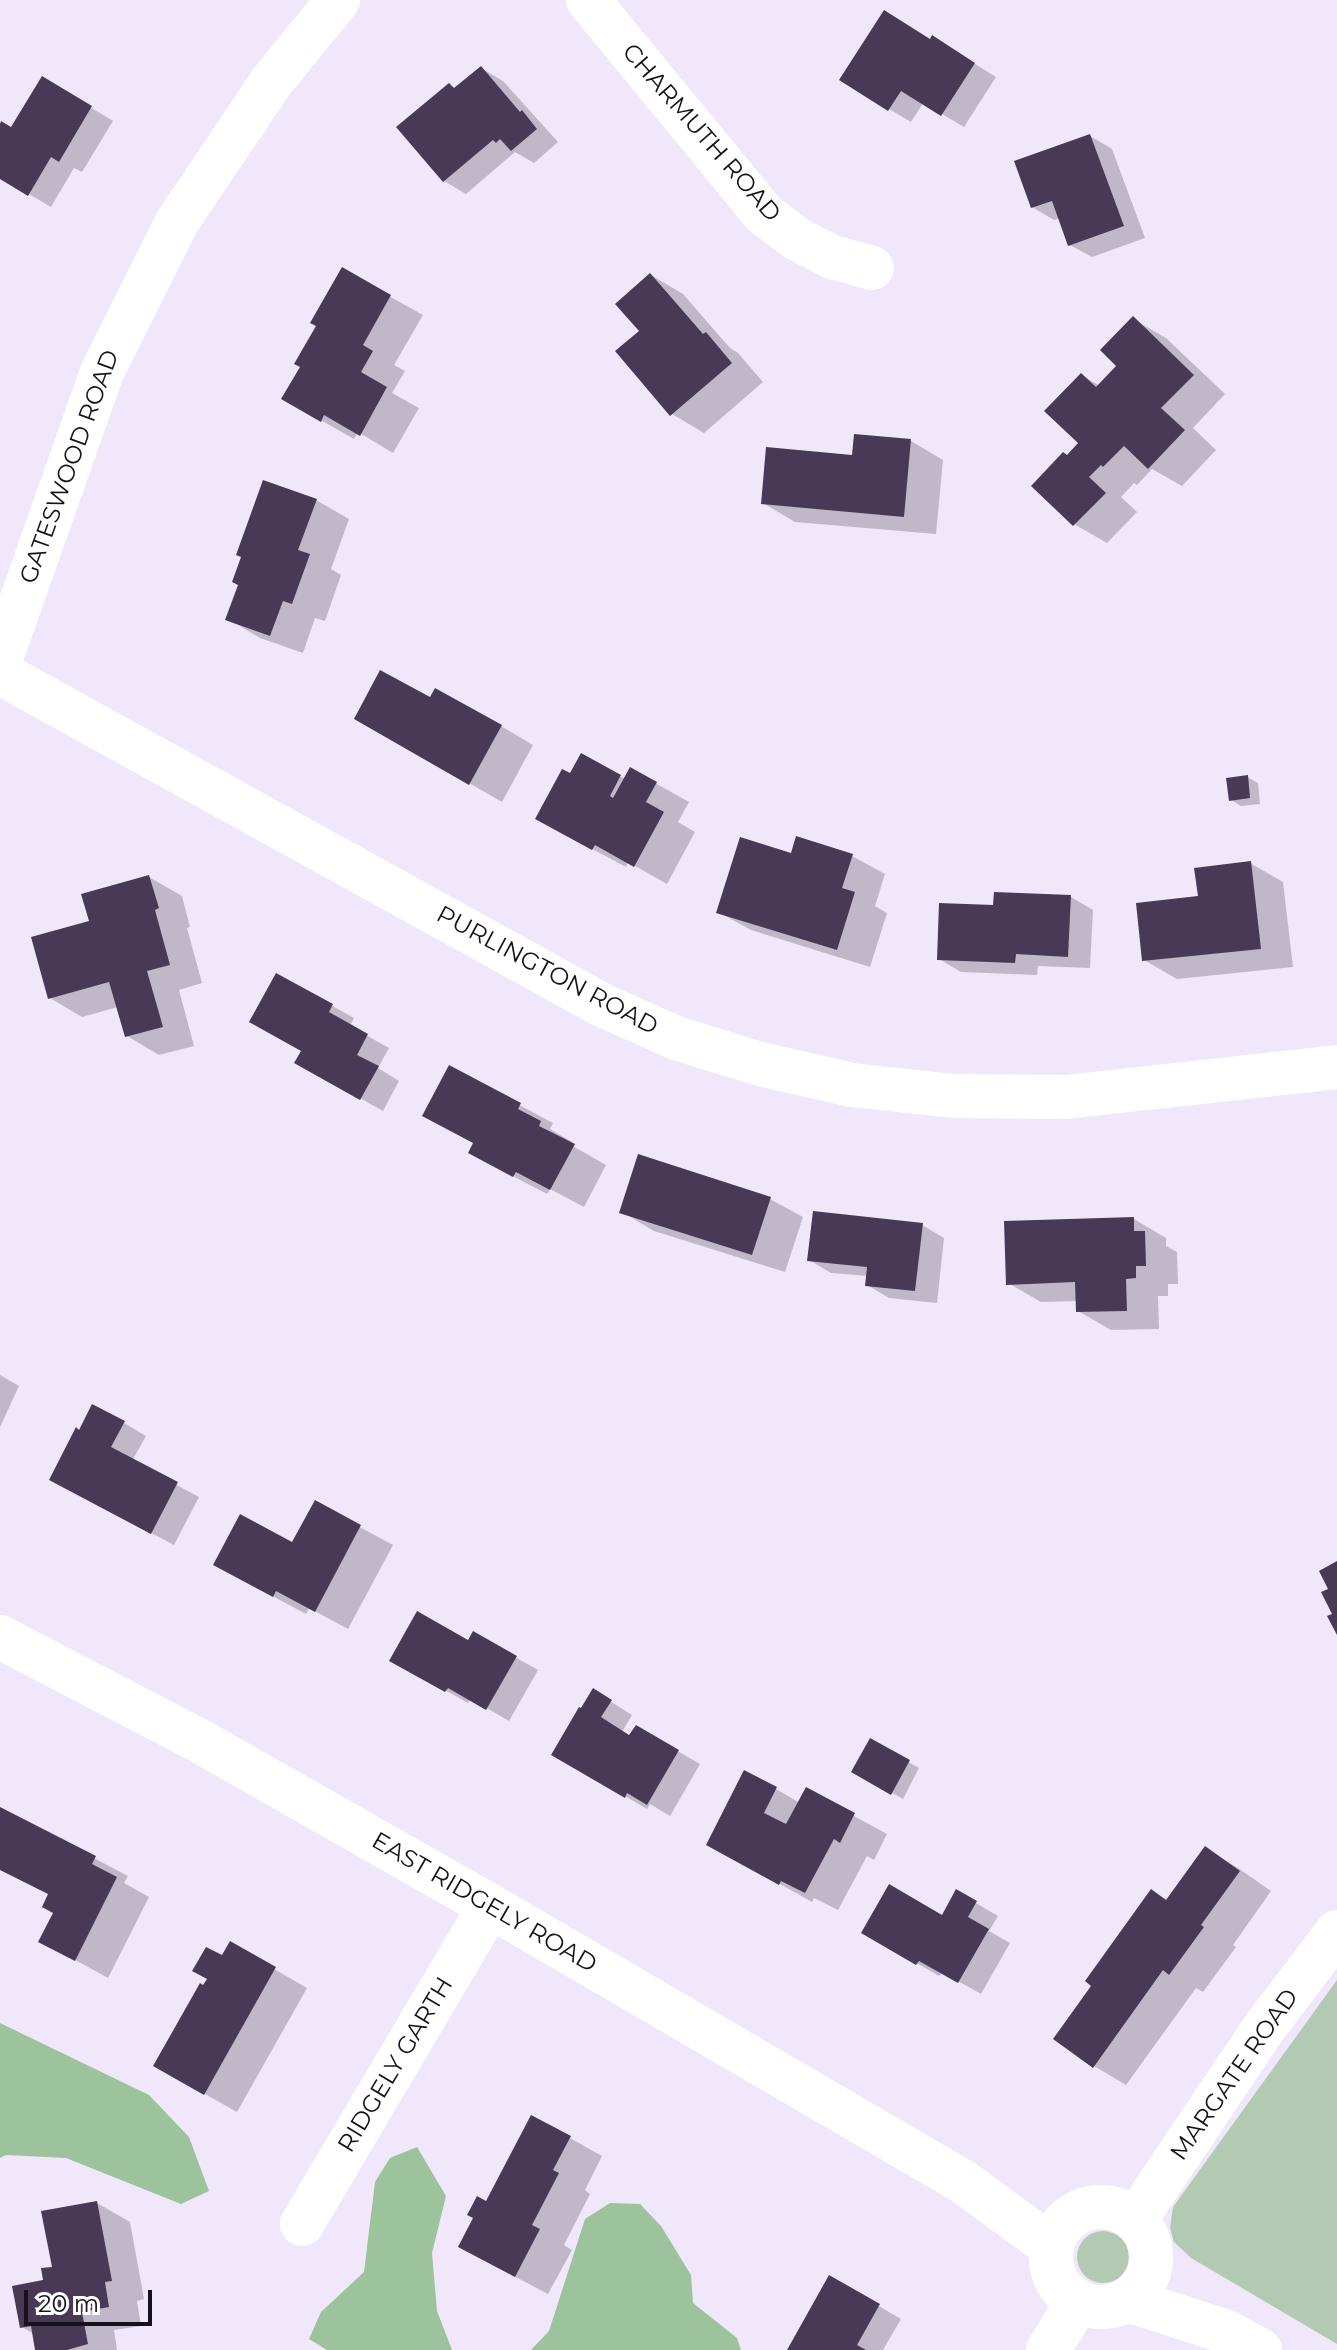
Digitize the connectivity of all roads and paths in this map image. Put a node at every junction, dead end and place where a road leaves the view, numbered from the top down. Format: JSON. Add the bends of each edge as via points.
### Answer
{"nodes":[{"id":1,"x":338,"y":0,"type":"edge"},
{"id":2,"x":588,"y":0,"type":"edge"},
{"id":3,"x":872,"y":268,"type":"dead end"},
{"id":4,"x":0,"y":661,"type":"edge"},
{"id":5,"x":0,"y":673,"type":"edge"},
{"id":6,"x":1337,"y":1067,"type":"edge"},
{"id":7,"x":0,"y":1637,"type":"edge"},
{"id":8,"x":490,"y":1906,"type":"junction"},
{"id":9,"x":1337,"y":1932,"type":"edge"},
{"id":10,"x":1135,"y":2220,"type":"junction"},
{"id":11,"x":302,"y":2224,"type":"dead end"},
{"id":12,"x":1063,"y":2230,"type":"junction"},
{"id":13,"x":1151,"y":2261,"type":"junction"},
{"id":14,"x":1128,"y":2300,"type":"junction"},
{"id":15,"x":1078,"y":2302,"type":"junction"},
{"id":16,"x":1244,"y":2341,"type":"edge"},
{"id":17,"x":1048,"y":2350,"type":"edge"}],
"edges":[{"from":1,"to":4,"type":"street","name":"GATESWOOD ROAD","via":[[272,81],[170,236],[102,372]]},
{"from":2,"to":3,"type":"street","name":"CHARMUTH ROAD","via":[[764,214],[832,257]]},
{"from":5,"to":6,"type":"street","name":"PURLINGTON ROAD","via":[[602,1005],[676,1038],[760,1064],[852,1085],[924,1093],[1066,1097]]},
{"from":7,"to":8,"type":"street","name":"EAST RIDGELY ROAD","via":[[198,1740]]},
{"from":8,"to":11,"type":"street","name":"RIDGELY GARTH"},
{"from":8,"to":12,"type":"street","name":"EAST RIDGELY ROAD","via":[[962,2181]]},
{"from":9,"to":10,"type":"street","name":"MARGATE ROAD","via":[[1264,2028]]},
{"from":10,"to":12,"type":"street","name":"EAST RIDGELY ROAD","via":[[1122,2211],[1090,2208]]},
{"from":10,"to":13,"type":"street","via":[[1150,2246]]},
{"from":12,"to":15,"type":"street","via":[[1051,2262],[1055,2278]]},
{"from":13,"to":14,"type":"street","via":[[1144,2283]]},
{"from":13,"to":16,"type":"street"},
{"from":14,"to":15,"type":"street","via":[[1111,2307]]},
{"from":14,"to":16,"type":"street"},
{"from":15,"to":17,"type":"street"}]}
